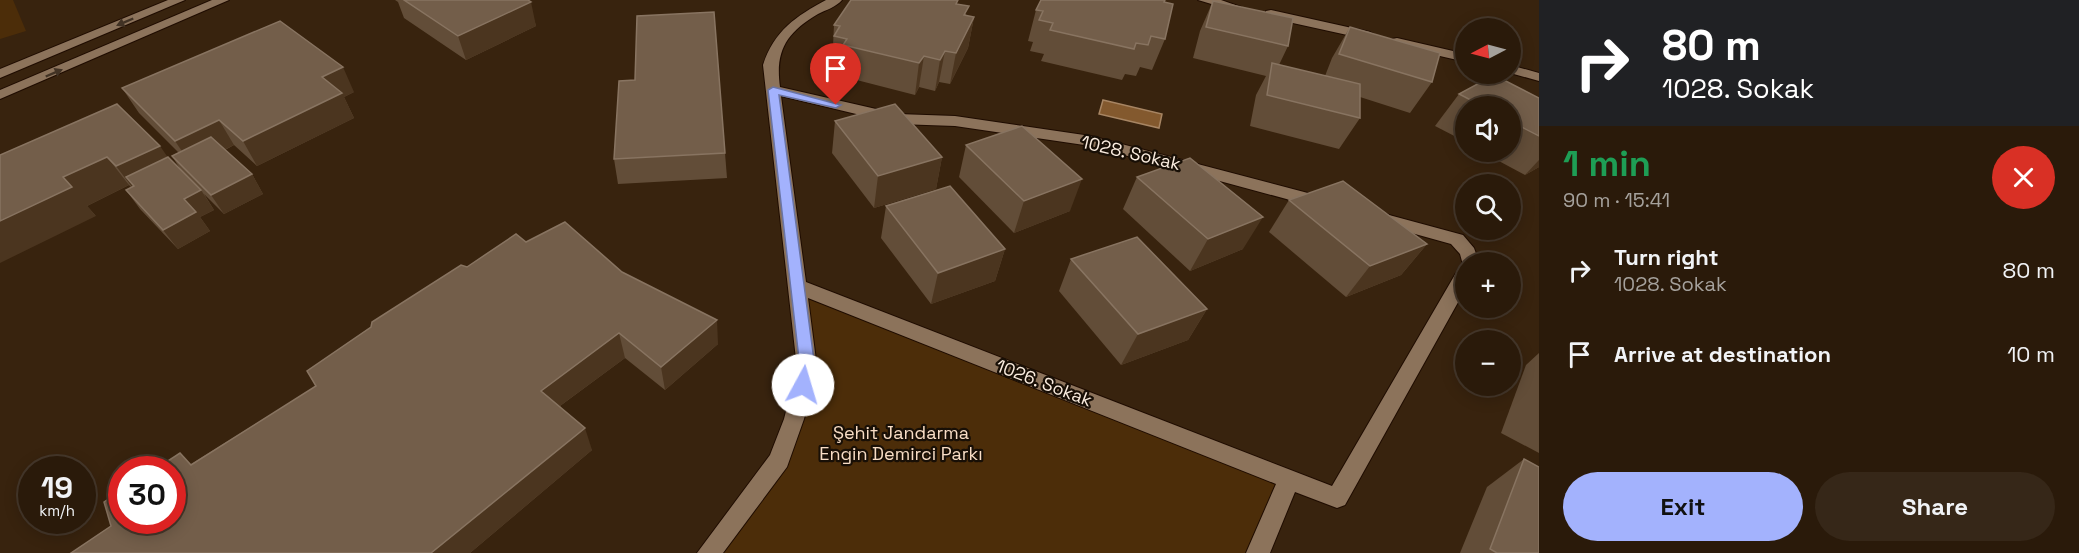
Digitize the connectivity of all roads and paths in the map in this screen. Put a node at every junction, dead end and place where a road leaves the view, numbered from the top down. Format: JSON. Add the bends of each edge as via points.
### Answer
{"nodes":[{"id":1,"x":179,"y":0,"type":"edge"},
{"id":2,"x":223,"y":0,"type":"edge"},
{"id":3,"x":836,"y":0,"type":"edge"},
{"id":4,"x":1204,"y":0,"type":"edge"},
{"id":5,"x":1455,"y":56,"type":"edge"},
{"id":6,"x":1521,"y":72,"type":"edge"},
{"id":7,"x":0,"y":74,"type":"edge"},
{"id":8,"x":1539,"y":77,"type":"edge"},
{"id":9,"x":773,"y":90,"type":"junction"},
{"id":10,"x":0,"y":95,"type":"edge"},
{"id":11,"x":1343,"y":208,"type":"edge"},
{"id":12,"x":1366,"y":214,"type":"edge"},
{"id":13,"x":1468,"y":252,"type":"edge"},
{"id":14,"x":799,"y":287,"type":"junction"},
{"id":15,"x":1455,"y":290,"type":"edge"},
{"id":16,"x":1289,"y":479,"type":"junction"},
{"id":17,"x":709,"y":553,"type":"edge"},
{"id":18,"x":1258,"y":553,"type":"edge"}],
"edges":[{"from":1,"to":7,"type":"street","one_way":true},
{"from":10,"to":2,"type":"street","one_way":true},
{"from":3,"to":9,"type":"street","via":[[794,22],[784,34],[770,65]]},
{"from":4,"to":5,"type":"street"},
{"from":6,"to":8,"type":"street"},
{"from":9,"to":11,"type":"street","name":"1028. Sokak","via":[[898,119],[955,121],[1091,141]]},
{"from":9,"to":14,"type":"street"},
{"from":12,"to":13,"type":"street","via":[[1457,239]]},
{"from":14,"to":16,"type":"street","name":"1026. Sokak"},
{"from":14,"to":17,"type":"street","via":[[807,368],[794,419],[779,460]]},
{"from":15,"to":16,"type":"street","via":[[1337,498]]},
{"from":16,"to":18,"type":"street"}]}
